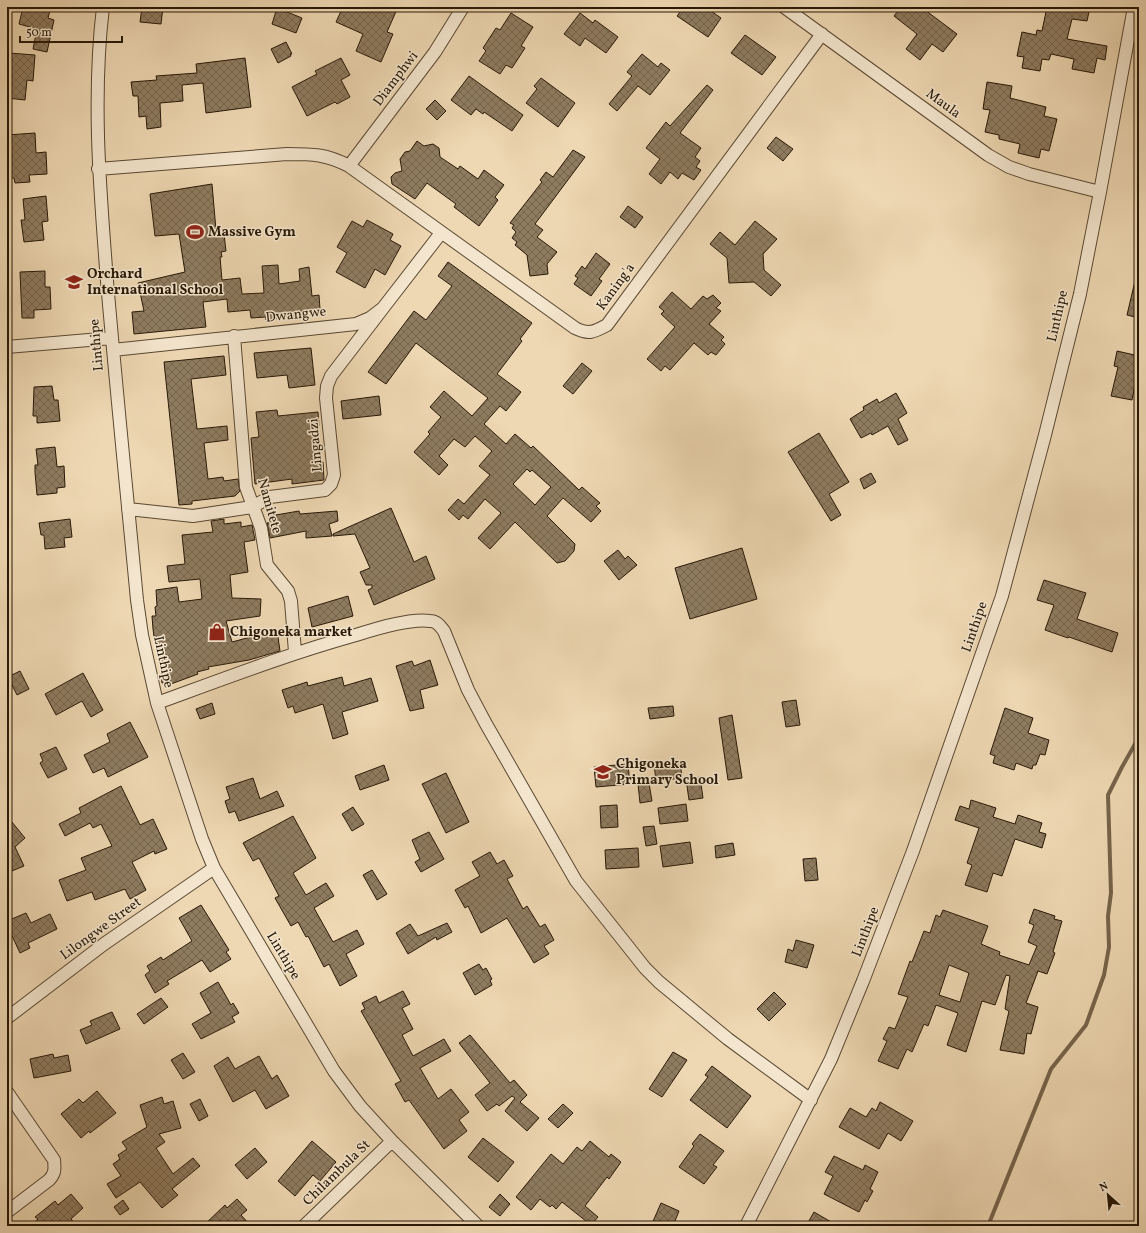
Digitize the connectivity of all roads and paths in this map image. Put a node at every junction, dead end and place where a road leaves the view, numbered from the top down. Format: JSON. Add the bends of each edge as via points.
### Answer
{"nodes":[{"id":1,"x":104,"y":7,"type":"edge"},
{"id":2,"x":463,"y":7,"type":"edge"},
{"id":3,"x":784,"y":7,"type":"edge"},
{"id":4,"x":1134,"y":7,"type":"edge"},
{"id":5,"x":822,"y":34,"type":"junction"},
{"id":6,"x":349,"y":166,"type":"junction"},
{"id":7,"x":98,"y":169,"type":"junction"},
{"id":8,"x":1100,"y":192,"type":"junction"},
{"id":9,"x":441,"y":233,"type":"junction"},
{"id":10,"x":383,"y":308,"type":"junction"},
{"id":11,"x":234,"y":336,"type":"junction"},
{"id":12,"x":112,"y":338,"type":"junction"},
{"id":13,"x":7,"y":347,"type":"edge"},
{"id":14,"x":113,"y":350,"type":"junction"},
{"id":15,"x":252,"y":507,"type":"junction"},
{"id":16,"x":128,"y":509,"type":"junction"},
{"id":17,"x":295,"y":652,"type":"junction"},
{"id":18,"x":157,"y":703,"type":"junction"},
{"id":19,"x":214,"y":868,"type":"junction"},
{"id":20,"x":7,"y":1018,"type":"edge"},
{"id":21,"x":7,"y":1092,"type":"edge"},
{"id":22,"x":811,"y":1100,"type":"junction"},
{"id":23,"x":392,"y":1141,"type":"junction"},
{"id":24,"x":7,"y":1212,"type":"edge"},
{"id":25,"x":304,"y":1226,"type":"edge"},
{"id":26,"x":478,"y":1226,"type":"edge"},
{"id":27,"x":746,"y":1226,"type":"edge"}],
"edges":[{"from":1,"to":7,"type":"street","name":"Linthipe","via":[[98,75]]},
{"from":2,"to":6,"type":"street","name":"Diamphwi","via":[[435,52]]},
{"from":3,"to":5,"type":"street","name":"Maula"},
{"from":4,"to":8,"type":"street","name":"Linthipe"},
{"from":5,"to":8,"type":"street","name":"Maula","via":[[988,155],[1009,167]]},
{"from":5,"to":9,"type":"street","name":"Kaning'a","via":[[607,325],[596,331],[584,333],[575,328]]},
{"from":6,"to":7,"type":"street","via":[[332,157],[287,154]]},
{"from":6,"to":9,"type":"street","name":"Kaning'a"},
{"from":7,"to":12,"type":"street","name":"Linthipe"},
{"from":8,"to":22,"type":"street","name":"Linthipe","via":[[1080,294],[1002,596],[913,851],[834,1052]]},
{"from":9,"to":10,"type":"street","name":"Dwangwe"},
{"from":10,"to":11,"type":"street","name":"Dwangwe","via":[[356,324]]},
{"from":10,"to":15,"type":"street","name":"Lingadzi","via":[[331,376],[327,386],[334,475],[331,484],[325,490],[270,497]]},
{"from":11,"to":14,"type":"street","name":"Dwangwe"},
{"from":11,"to":15,"type":"street","name":"Namitete","via":[[246,487]]},
{"from":12,"to":13,"type":"street"},
{"from":12,"to":14,"type":"street","name":"Linthipe"},
{"from":14,"to":16,"type":"street","name":"Linthipe"},
{"from":15,"to":16,"type":"street","name":"Lingadzi","via":[[193,516]]},
{"from":15,"to":17,"type":"street","name":"Namitete","via":[[261,528],[267,566],[288,590]]},
{"from":16,"to":18,"type":"street","name":"Linthipe","via":[[142,635]]},
{"from":17,"to":18,"type":"street"},
{"from":17,"to":22,"type":"street","via":[[383,627],[424,620],[439,624],[486,724],[576,881],[659,982],[728,1039]]},
{"from":18,"to":19,"type":"street","name":"Linthipe"},
{"from":19,"to":20,"type":"street","name":"Lilongwe Street","via":[[104,944]]},
{"from":19,"to":23,"type":"street","name":"Linthipe","via":[[334,1071],[360,1106]]},
{"from":21,"to":24,"type":"street","via":[[54,1160],[55,1168],[54,1175]]},
{"from":22,"to":27,"type":"street","name":"Linthipe"},
{"from":23,"to":25,"type":"street","name":"Chilambula St"},
{"from":23,"to":26,"type":"street","name":"Linthipe"}]}
